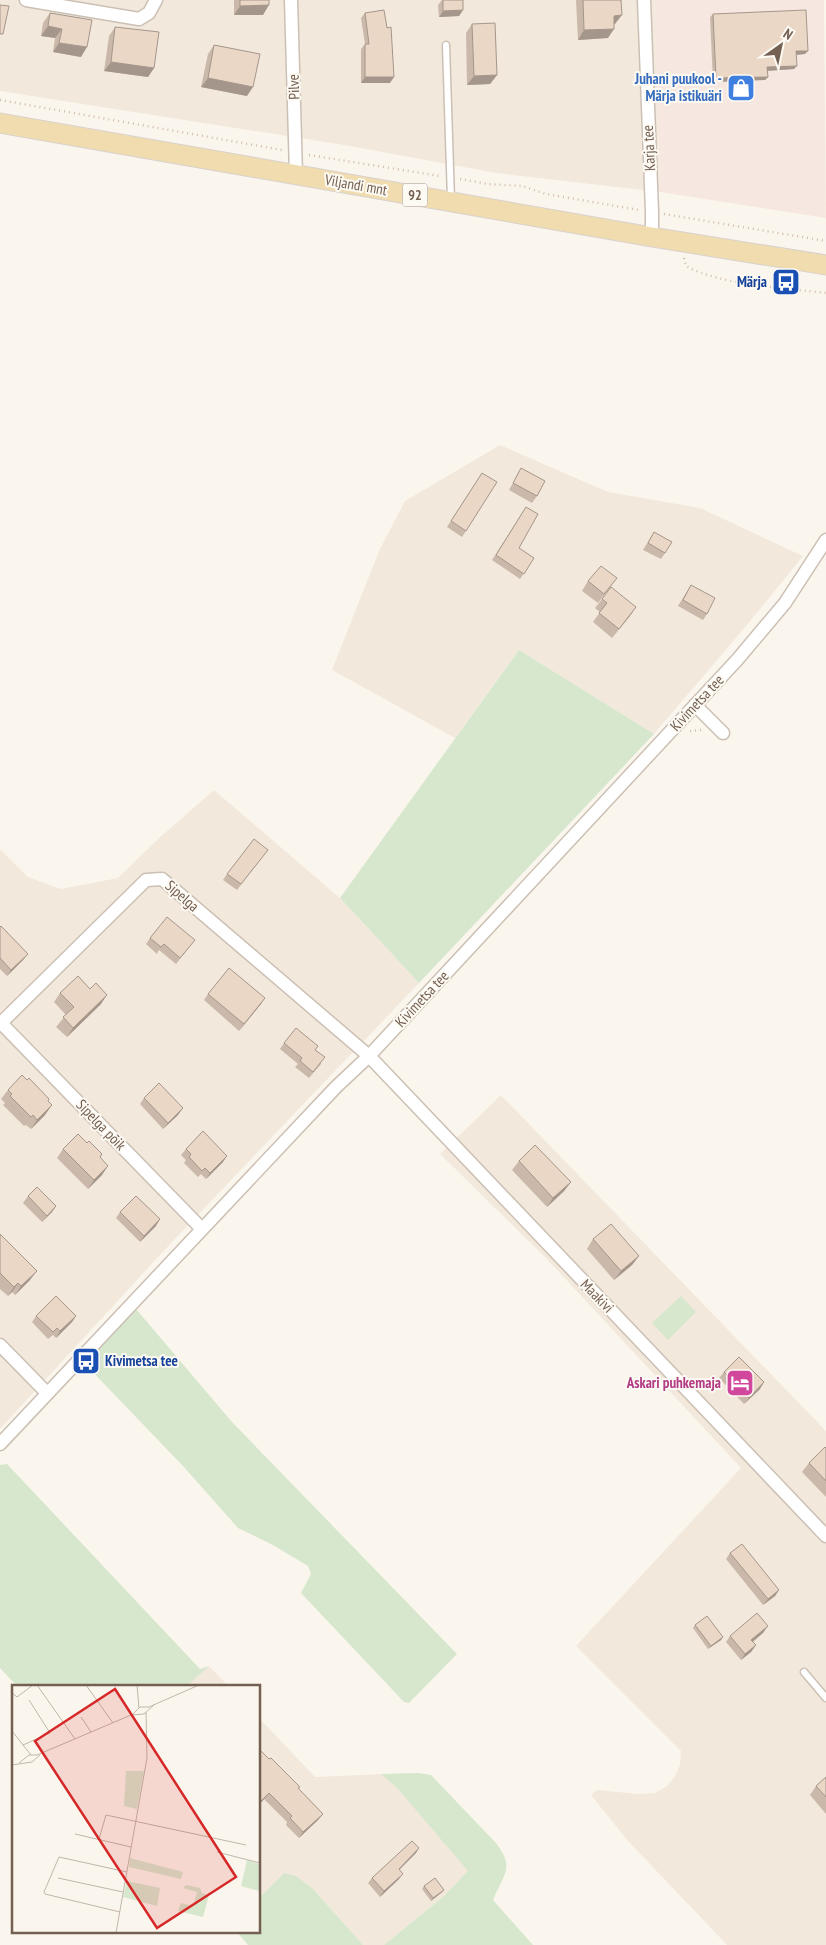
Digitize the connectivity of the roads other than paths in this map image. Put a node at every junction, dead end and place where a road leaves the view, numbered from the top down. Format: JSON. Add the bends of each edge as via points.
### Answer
{"nodes":[{"id":1,"x":26,"y":0,"type":"edge"},
{"id":2,"x":156,"y":0,"type":"edge"},
{"id":3,"x":291,"y":0,"type":"edge"},
{"id":4,"x":644,"y":0,"type":"edge"},
{"id":5,"x":446,"y":45,"type":"dead end"},
{"id":6,"x":2,"y":124,"type":"edge"},
{"id":7,"x":296,"y":174,"type":"junction"},
{"id":8,"x":451,"y":201,"type":"junction"},
{"id":9,"x":652,"y":237,"type":"junction"},
{"id":10,"x":825,"y":264,"type":"edge"},
{"id":11,"x":826,"y":540,"type":"edge"},
{"id":12,"x":695,"y":705,"type":"junction"},
{"id":13,"x":723,"y":732,"type":"dead end"},
{"id":14,"x":0,"y":1023,"type":"edge"},
{"id":15,"x":369,"y":1056,"type":"junction"},
{"id":16,"x":202,"y":1228,"type":"junction"},
{"id":17,"x":0,"y":1345,"type":"edge"},
{"id":18,"x":47,"y":1393,"type":"junction"},
{"id":19,"x":0,"y":1444,"type":"edge"},
{"id":20,"x":826,"y":1536,"type":"edge"},
{"id":21,"x":804,"y":1672,"type":"dead end"},
{"id":22,"x":826,"y":1698,"type":"edge"}],
"edges":[{"from":1,"to":2,"type":"street","via":[[139,19],[149,13]]},
{"from":3,"to":7,"type":"street","name":"Pilve"},
{"from":4,"to":9,"type":"street","name":"Karja tee"},
{"from":5,"to":8,"type":"lane"},
{"from":6,"to":7,"type":"main road","name":"Viljandi mnt","number":"92"},
{"from":7,"to":8,"type":"main road","name":"Viljandi mnt","number":"92"},
{"from":8,"to":9,"type":"main road","name":"Viljandi mnt","number":"92"},
{"from":9,"to":10,"type":"main road","name":"Viljandi mnt","number":"92"},
{"from":11,"to":12,"type":"street","name":"Kivimetsa tee","via":[[784,603]]},
{"from":12,"to":13,"type":"street"},
{"from":12,"to":15,"type":"street","name":"Kivimetsa tee"},
{"from":14,"to":15,"type":"street","name":"Sipelga","via":[[146,880],[162,879]]},
{"from":14,"to":16,"type":"street","name":"Sipelga põik"},
{"from":15,"to":16,"type":"street","name":"Kivimetsa tee"},
{"from":15,"to":20,"type":"street","name":"Maakivi"},
{"from":16,"to":18,"type":"street","name":"Kivimetsa tee"},
{"from":17,"to":18,"type":"street"},
{"from":18,"to":19,"type":"street","name":"Kivimetsa tee"},
{"from":21,"to":22,"type":"lane"}]}
